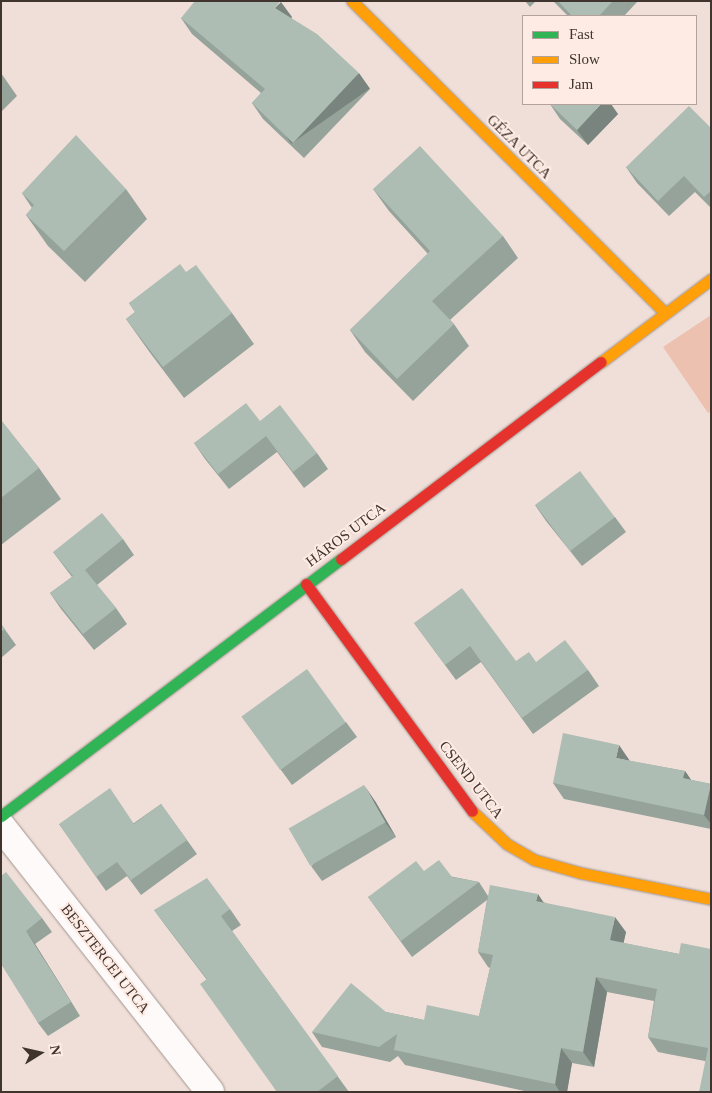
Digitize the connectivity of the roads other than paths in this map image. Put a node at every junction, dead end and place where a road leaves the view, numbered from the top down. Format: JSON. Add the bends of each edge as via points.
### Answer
{"nodes":[{"id":1,"x":352,"y":1,"type":"edge"},
{"id":2,"x":711,"y":279,"type":"edge"},
{"id":3,"x":665,"y":313,"type":"junction"},
{"id":4,"x":306,"y":584,"type":"junction"},
{"id":5,"x":1,"y":816,"type":"edge"},
{"id":6,"x":1,"y":826,"type":"edge"},
{"id":7,"x":711,"y":899,"type":"edge"},
{"id":8,"x":210,"y":1092,"type":"edge"}],
"edges":[{"from":1,"to":3,"type":"street","name":"GÉZA UTCA"},
{"from":2,"to":3,"type":"street","name":"HÁROS UTCA"},
{"from":3,"to":4,"type":"street","name":"HÁROS UTCA"},
{"from":4,"to":5,"type":"street","name":"HÁROS UTCA"},
{"from":4,"to":7,"type":"street","name":"CSEND UTCA","via":[[478,819],[507,844],[535,860],[581,874]]},
{"from":6,"to":8,"type":"street","name":"BESZTERCEI UTCA"}]}
